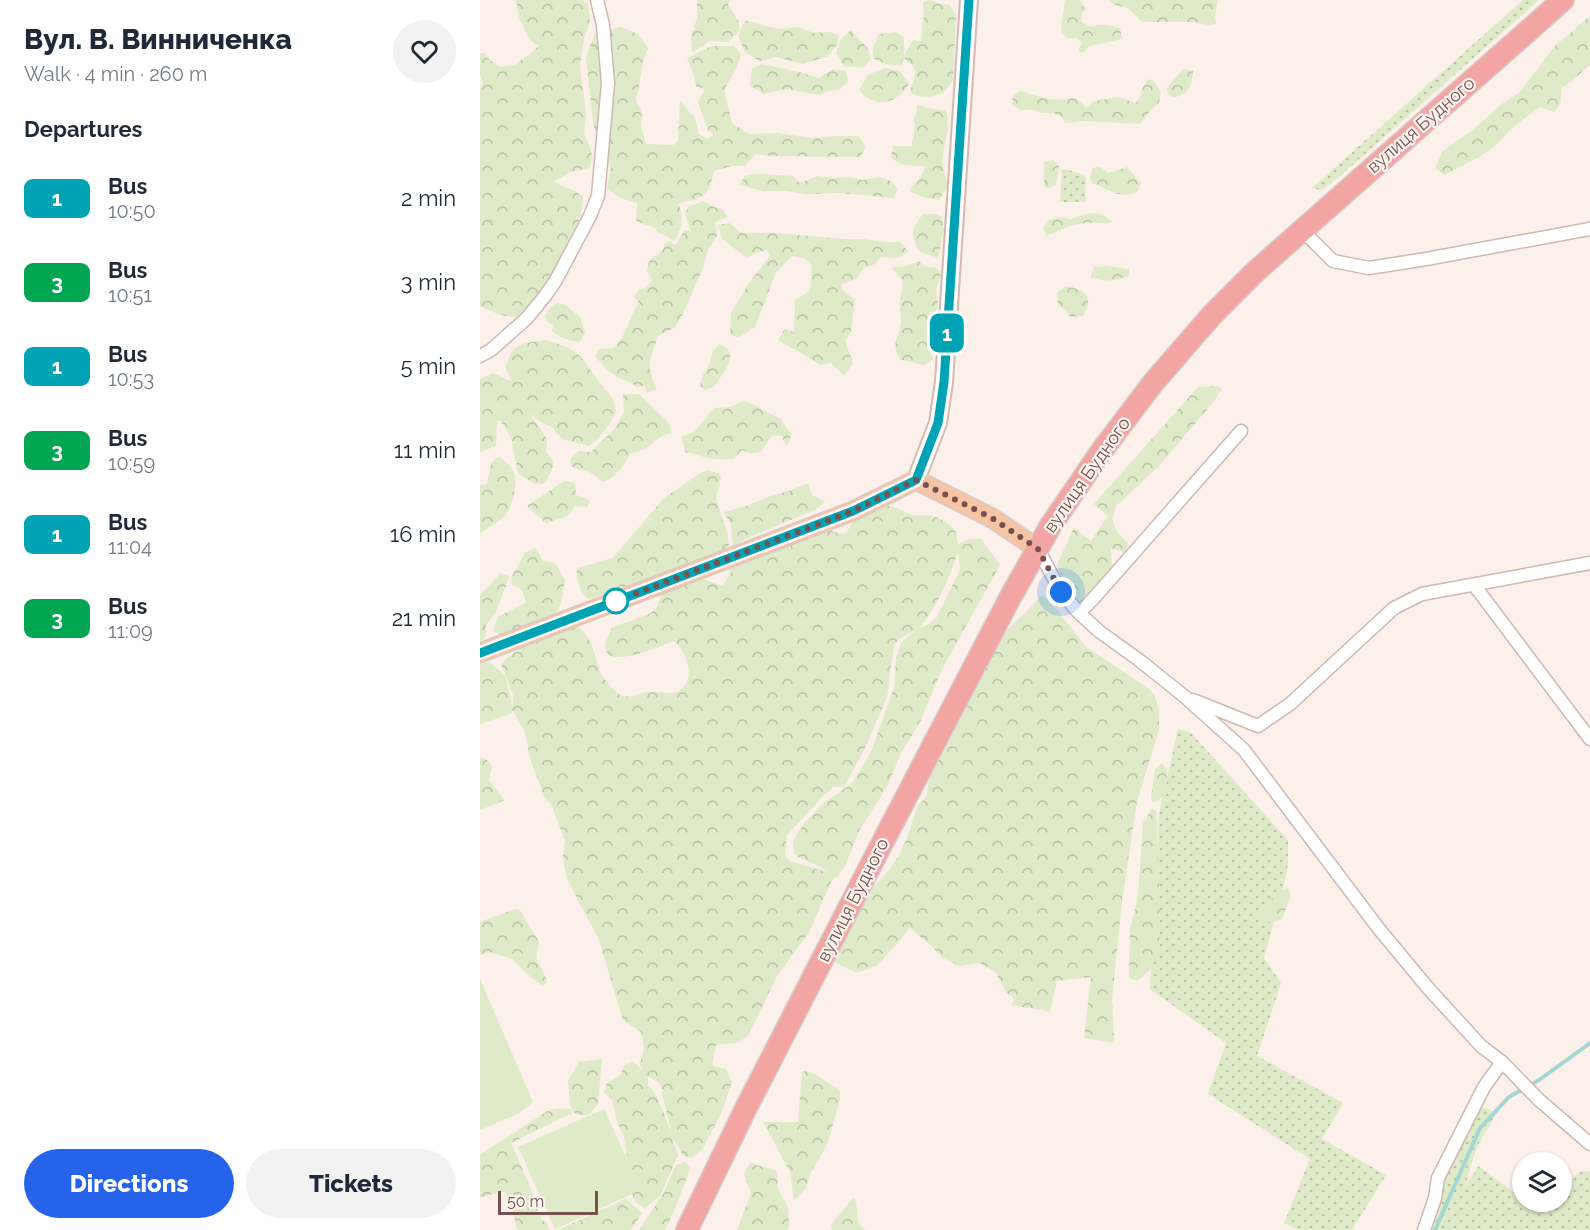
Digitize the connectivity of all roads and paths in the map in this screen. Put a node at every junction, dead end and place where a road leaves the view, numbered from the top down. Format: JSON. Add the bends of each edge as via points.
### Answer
{"nodes":[{"id":1,"x":597,"y":0,"type":"edge"},
{"id":2,"x":969,"y":0,"type":"edge"},
{"id":3,"x":1563,"y":0,"type":"edge"},
{"id":4,"x":1590,"y":229,"type":"edge"},
{"id":5,"x":1302,"y":230,"type":"junction"},
{"id":6,"x":480,"y":356,"type":"edge"},
{"id":7,"x":1241,"y":431,"type":"dead end"},
{"id":8,"x":916,"y":480,"type":"junction"},
{"id":9,"x":1038,"y":549,"type":"junction"},
{"id":10,"x":1590,"y":563,"type":"edge"},
{"id":11,"x":1474,"y":585,"type":"junction"},
{"id":12,"x":1079,"y":613,"type":"junction"},
{"id":13,"x":480,"y":653,"type":"edge"},
{"id":14,"x":1184,"y":696,"type":"junction"},
{"id":15,"x":1590,"y":739,"type":"edge"},
{"id":16,"x":1502,"y":1062,"type":"junction"},
{"id":17,"x":1590,"y":1144,"type":"edge"},
{"id":18,"x":687,"y":1230,"type":"edge"},
{"id":19,"x":1424,"y":1230,"type":"edge"}],
"edges":[{"from":1,"to":6,"type":"street","via":[[608,83],[598,196],[545,296],[519,325]]},
{"from":2,"to":8,"type":"main road","via":[[944,382],[938,423]]},
{"from":3,"to":5,"type":"highway","name":"вулиця Будного"},
{"from":4,"to":5,"type":"street","via":[[1369,268],[1333,261]]},
{"from":5,"to":9,"type":"highway","name":"вулиця Будного","via":[[1212,315],[1153,383],[1103,449]]},
{"from":7,"to":12,"type":"street"},
{"from":8,"to":9,"type":"main road","via":[[992,518]]},
{"from":8,"to":13,"type":"main road","via":[[853,511]]},
{"from":9,"to":12,"type":"street","via":[[1061,592]]},
{"from":9,"to":18,"type":"highway","name":"вулиця Будного","via":[[876,855]]},
{"from":10,"to":11,"type":"street"},
{"from":11,"to":14,"type":"street","via":[[1422,594],[1394,608],[1290,704],[1258,726]]},
{"from":11,"to":15,"type":"street"},
{"from":12,"to":14,"type":"street"},
{"from":14,"to":16,"type":"street","via":[[1244,750],[1379,929],[1481,1046]]},
{"from":16,"to":17,"type":"street"},
{"from":16,"to":19,"type":"street","via":[[1484,1087],[1438,1178]]}]}
